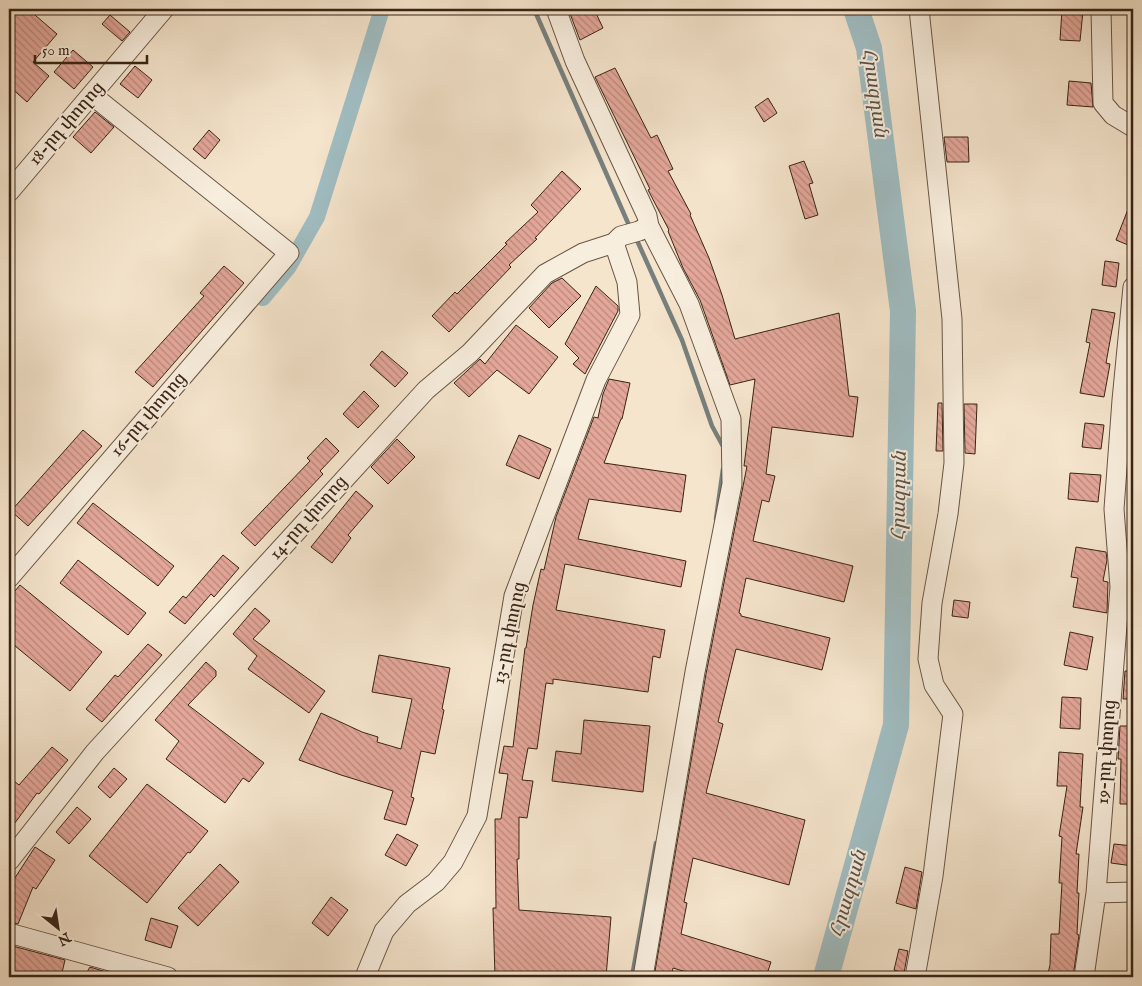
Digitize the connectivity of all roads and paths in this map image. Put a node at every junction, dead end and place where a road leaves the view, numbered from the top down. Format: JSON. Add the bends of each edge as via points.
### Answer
{"nodes":[{"id":1,"x":164,"y":9,"type":"edge"},
{"id":2,"x":556,"y":9,"type":"edge"},
{"id":3,"x":919,"y":9,"type":"edge"},
{"id":4,"x":1101,"y":9,"type":"edge"},
{"id":5,"x":92,"y":95,"type":"junction"},
{"id":6,"x":1133,"y":127,"type":"edge"},
{"id":7,"x":9,"y":192,"type":"edge"},
{"id":8,"x":649,"y":226,"type":"junction"},
{"id":9,"x":614,"y":243,"type":"junction"},
{"id":10,"x":1133,"y":287,"type":"edge"},
{"id":11,"x":9,"y":578,"type":"edge"},
{"id":12,"x":9,"y":861,"type":"edge"},
{"id":13,"x":1133,"y":892,"type":"edge"},
{"id":14,"x":1096,"y":893,"type":"junction"},
{"id":15,"x":9,"y":933,"type":"edge"},
{"id":16,"x":168,"y":977,"type":"edge"},
{"id":17,"x":365,"y":977,"type":"edge"},
{"id":18,"x":644,"y":977,"type":"edge"},
{"id":19,"x":915,"y":977,"type":"edge"},
{"id":20,"x":1084,"y":977,"type":"edge"}],
"edges":[{"from":1,"to":5,"type":"street","name":"18-րդ փողոց"},
{"from":2,"to":8,"type":"street","via":[[575,61]]},
{"from":3,"to":19,"type":"street","via":[[952,319],[954,463],[932,603],[928,659],[934,685],[953,714],[933,876]]},
{"from":4,"to":6,"type":"street","via":[[1103,103]]},
{"from":5,"to":7,"type":"street","name":"18-րդ փողոց"},
{"from":5,"to":11,"type":"street","name":"16-րդ փողոց","via":[[289,253]]},
{"from":8,"to":9,"type":"street","name":"14-րդ փողոց","via":[[621,236]]},
{"from":8,"to":18,"type":"street","via":[[689,304],[731,419],[732,484],[695,672]]},
{"from":9,"to":12,"type":"street","name":"14-րդ փողոց","via":[[583,253],[545,274],[470,353],[426,390],[95,752]]},
{"from":9,"to":17,"type":"street","name":"13-րդ փողոց","via":[[627,282],[630,316],[596,380],[514,596],[476,816],[453,862],[436,882],[407,904],[384,931]]},
{"from":10,"to":14,"type":"street","name":"19-րդ փողոց","via":[[1114,509],[1120,587]]},
{"from":13,"to":14,"type":"street"},
{"from":14,"to":20,"type":"street","name":"19-րդ փողոց"},
{"from":15,"to":16,"type":"street"}]}
